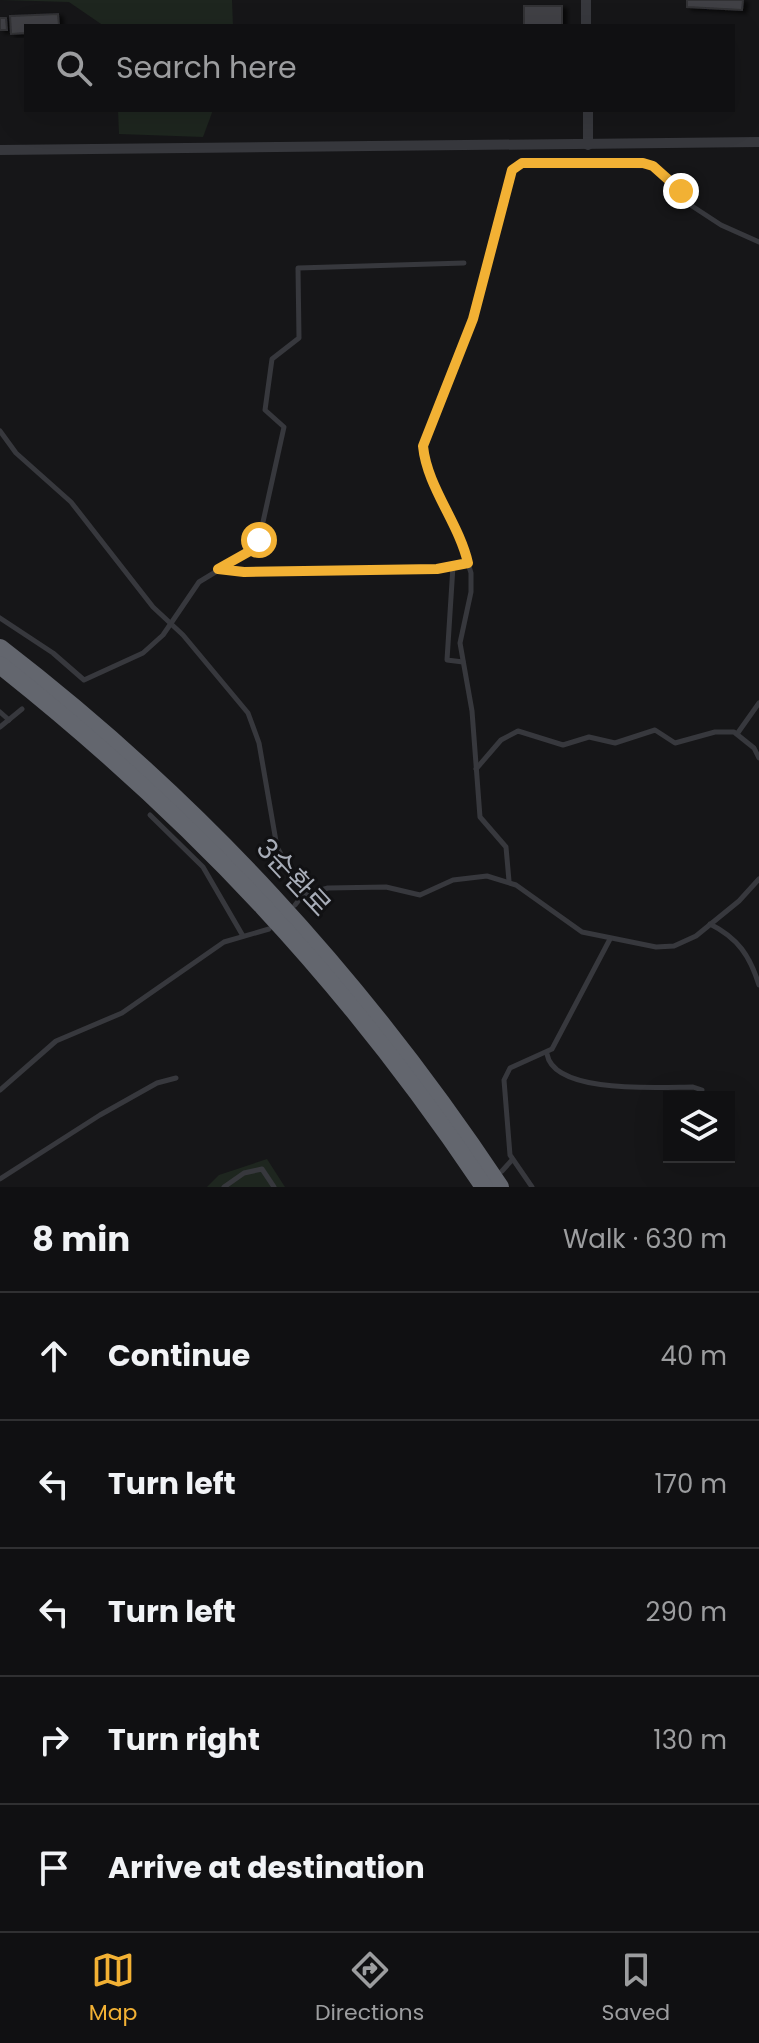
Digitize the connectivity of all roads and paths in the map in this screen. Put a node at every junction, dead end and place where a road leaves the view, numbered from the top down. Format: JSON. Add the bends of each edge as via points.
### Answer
{"nodes":[{"id":1,"x":586,"y":0,"type":"edge"},
{"id":2,"x":586,"y":24,"type":"edge"},
{"id":3,"x":588,"y":112,"type":"edge"},
{"id":4,"x":759,"y":142,"type":"edge"},
{"id":5,"x":588,"y":145,"type":"junction"},
{"id":6,"x":0,"y":150,"type":"edge"},
{"id":7,"x":759,"y":242,"type":"edge"},
{"id":8,"x":464,"y":263,"type":"dead end"},
{"id":9,"x":0,"y":431,"type":"edge"},
{"id":10,"x":468,"y":563,"type":"junction"},
{"id":11,"x":453,"y":566,"type":"junction"},
{"id":12,"x":218,"y":569,"type":"junction"},
{"id":13,"x":0,"y":618,"type":"edge"},
{"id":14,"x":169,"y":625,"type":"junction"},
{"id":15,"x":0,"y":648,"type":"edge"},
{"id":16,"x":463,"y":662,"type":"junction"},
{"id":17,"x":0,"y":665,"type":"edge"},
{"id":18,"x":84,"y":680,"type":"junction"},
{"id":19,"x":75,"y":683,"type":"dead end"},
{"id":20,"x":759,"y":703,"type":"edge"},
{"id":21,"x":22,"y":709,"type":"dead end"},
{"id":22,"x":0,"y":712,"type":"edge"},
{"id":23,"x":9,"y":720,"type":"junction"},
{"id":24,"x":0,"y":727,"type":"edge"},
{"id":25,"x":737,"y":734,"type":"junction"},
{"id":26,"x":759,"y":758,"type":"edge"},
{"id":27,"x":476,"y":770,"type":"junction"},
{"id":28,"x":150,"y":815,"type":"dead end"},
{"id":29,"x":759,"y":879,"type":"edge"},
{"id":30,"x":509,"y":881,"type":"junction"},
{"id":31,"x":303,"y":895,"type":"junction"},
{"id":32,"x":295,"y":905,"type":"dead end"},
{"id":33,"x":710,"y":924,"type":"junction"},
{"id":34,"x":269,"y":929,"type":"dead end"},
{"id":35,"x":243,"y":936,"type":"junction"},
{"id":36,"x":610,"y":939,"type":"junction"},
{"id":37,"x":759,"y":985,"type":"edge"},
{"id":38,"x":547,"y":1054,"type":"junction"},
{"id":39,"x":176,"y":1078,"type":"dead end"},
{"id":40,"x":0,"y":1090,"type":"edge"},
{"id":41,"x":702,"y":1090,"type":"dead end"},
{"id":42,"x":512,"y":1160,"type":"junction"},
{"id":43,"x":0,"y":1179,"type":"edge"},
{"id":44,"x":501,"y":1179,"type":"edge"},
{"id":45,"x":224,"y":1187,"type":"edge"},
{"id":46,"x":274,"y":1187,"type":"edge"},
{"id":47,"x":484,"y":1187,"type":"edge"},
{"id":48,"x":532,"y":1187,"type":"edge"}],
"edges":[{"from":1,"to":2,"type":"street"},
{"from":3,"to":5,"type":"street"},
{"from":4,"to":5,"type":"street"},
{"from":5,"to":6,"type":"street"},
{"from":7,"to":10,"type":"lane","via":[[692,206],[653,166],[516,165],[495,224],[468,336],[423,446]]},
{"from":8,"to":12,"type":"lane","via":[[298,268],[299,338],[272,359],[267,386],[265,410],[284,427],[261,533],[250,551]]},
{"from":9,"to":14,"type":"lane","via":[[16,453],[71,502]]},
{"from":10,"to":11,"type":"lane"},
{"from":10,"to":16,"type":"lane","via":[[471,592],[460,643]]},
{"from":11,"to":12,"type":"lane"},
{"from":11,"to":16,"type":"lane","via":[[447,660]]},
{"from":12,"to":14,"type":"lane","via":[[192,590]]},
{"from":13,"to":18,"type":"lane"},
{"from":14,"to":18,"type":"lane","via":[[143,653]]},
{"from":14,"to":31,"type":"lane","via":[[248,713],[259,743],[277,847]]},
{"from":15,"to":44,"type":"highway","name":"3순환로","via":[[109,737],[294,916],[390,1031]]},
{"from":16,"to":27,"type":"lane"},
{"from":17,"to":47,"type":"highway","name":"3순환로","via":[[120,765],[270,911],[364,1019]]},
{"from":18,"to":19,"type":"lane"},
{"from":20,"to":25,"type":"lane"},
{"from":21,"to":23,"type":"lane"},
{"from":22,"to":23,"type":"lane"},
{"from":23,"to":24,"type":"lane"},
{"from":25,"to":26,"type":"lane"},
{"from":25,"to":27,"type":"lane","via":[[715,732],[675,743],[655,730],[615,743],[589,737],[563,745],[518,731],[501,740]]},
{"from":27,"to":30,"type":"lane","via":[[482,822],[506,847]]},
{"from":28,"to":35,"type":"lane","via":[[203,867]]},
{"from":29,"to":33,"type":"lane"},
{"from":30,"to":31,"type":"lane","via":[[471,876],[420,895],[370,887]]},
{"from":30,"to":36,"type":"lane","via":[[572,926]]},
{"from":31,"to":32,"type":"lane"},
{"from":33,"to":36,"type":"lane","via":[[674,946]]},
{"from":33,"to":37,"type":"lane","via":[[749,955]]},
{"from":34,"to":35,"type":"lane"},
{"from":35,"to":40,"type":"lane","via":[[224,942],[122,1013],[56,1041]]},
{"from":36,"to":38,"type":"lane"},
{"from":38,"to":41,"type":"lane","via":[[561,1072],[621,1089]]},
{"from":38,"to":42,"type":"lane","via":[[516,1065],[504,1080]]},
{"from":39,"to":43,"type":"lane","via":[[100,1115]]},
{"from":42,"to":44,"type":"lane"},
{"from":42,"to":48,"type":"lane"},
{"from":45,"to":46,"type":"lane","via":[[244,1173],[262,1169]]}]}
